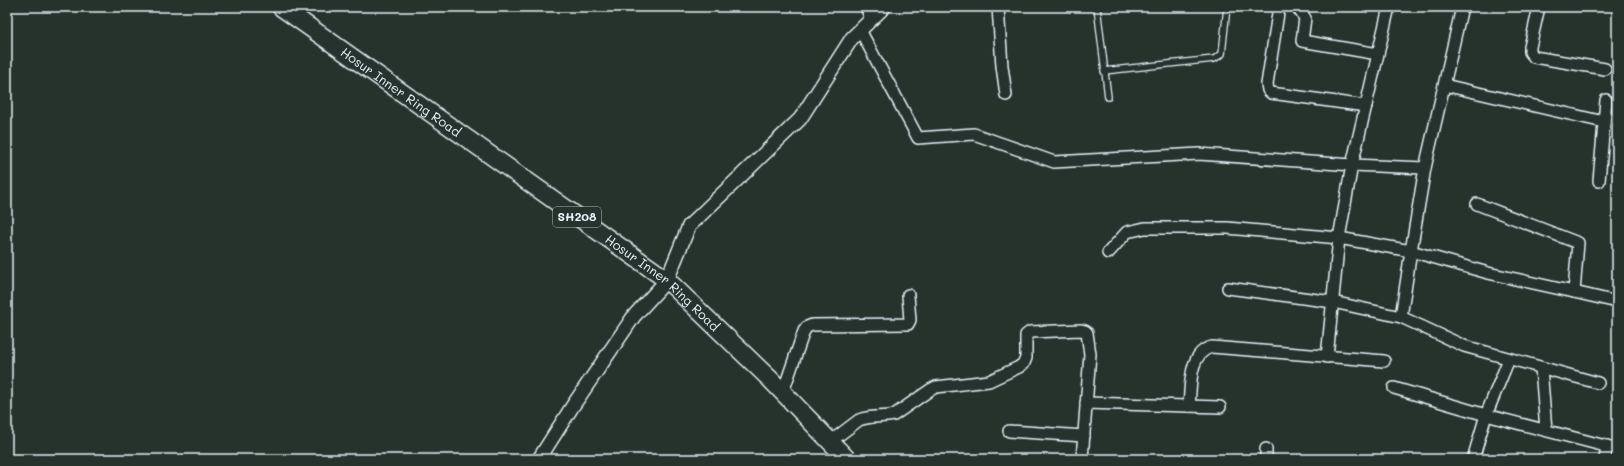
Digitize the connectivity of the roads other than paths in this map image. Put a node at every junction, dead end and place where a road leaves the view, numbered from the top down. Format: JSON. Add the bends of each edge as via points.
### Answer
{"nodes":[{"id":1,"x":281,"y":7,"type":"edge"},
{"id":2,"x":884,"y":7,"type":"edge"},
{"id":3,"x":998,"y":7,"type":"edge"},
{"id":4,"x":1097,"y":7,"type":"edge"},
{"id":5,"x":1227,"y":7,"type":"edge"},
{"id":6,"x":1279,"y":7,"type":"edge"},
{"id":7,"x":1297,"y":7,"type":"edge"},
{"id":8,"x":1389,"y":7,"type":"edge"},
{"id":9,"x":1462,"y":7,"type":"edge"},
{"id":10,"x":1539,"y":7,"type":"edge"},
{"id":11,"x":869,"y":13,"type":"edge"},
{"id":12,"x":860,"y":30,"type":"junction"},
{"id":13,"x":1378,"y":54,"type":"junction"},
{"id":14,"x":1605,"y":69,"type":"dead end"},
{"id":15,"x":1104,"y":71,"type":"junction"},
{"id":16,"x":1444,"y":85,"type":"junction"},
{"id":17,"x":1006,"y":96,"type":"dead end"},
{"id":18,"x":1108,"y":97,"type":"dead end"},
{"id":19,"x":1606,"y":100,"type":"dead end"},
{"id":20,"x":1366,"y":106,"type":"junction"},
{"id":21,"x":1604,"y":122,"type":"junction"},
{"id":22,"x":1352,"y":165,"type":"junction"},
{"id":23,"x":1425,"y":168,"type":"junction"},
{"id":24,"x":1599,"y":181,"type":"dead end"},
{"id":25,"x":1477,"y":204,"type":"dead end"},
{"id":26,"x":1339,"y":238,"type":"junction"},
{"id":27,"x":1411,"y":251,"type":"junction"},
{"id":28,"x":1108,"y":253,"type":"dead end"},
{"id":29,"x":667,"y":280,"type":"junction"},
{"id":30,"x":1228,"y":288,"type":"dead end"},
{"id":31,"x":1574,"y":292,"type":"junction"},
{"id":32,"x":908,"y":295,"type":"dead end"},
{"id":33,"x":1333,"y":302,"type":"junction"},
{"id":34,"x":1617,"y":302,"type":"edge"},
{"id":35,"x":1401,"y":317,"type":"junction"},
{"id":36,"x":1327,"y":357,"type":"junction"},
{"id":37,"x":1509,"y":359,"type":"junction"},
{"id":38,"x":1384,"y":361,"type":"dead end"},
{"id":39,"x":1541,"y":368,"type":"junction"},
{"id":40,"x":1598,"y":383,"type":"dead end"},
{"id":41,"x":1394,"y":388,"type":"dead end"},
{"id":42,"x":783,"y":392,"type":"junction"},
{"id":43,"x":1086,"y":403,"type":"junction"},
{"id":44,"x":1189,"y":406,"type":"junction"},
{"id":45,"x":1220,"y":407,"type":"dead end"},
{"id":46,"x":1486,"y":415,"type":"junction"},
{"id":47,"x":1546,"y":430,"type":"junction"},
{"id":48,"x":1009,"y":431,"type":"dead end"},
{"id":49,"x":1084,"y":436,"type":"junction"},
{"id":50,"x":830,"y":442,"type":"junction"},
{"id":51,"x":1612,"y":448,"type":"edge"},
{"id":52,"x":539,"y":459,"type":"edge"},
{"id":53,"x":846,"y":459,"type":"edge"},
{"id":54,"x":1082,"y":459,"type":"edge"},
{"id":55,"x":1473,"y":459,"type":"edge"},
{"id":56,"x":1605,"y":459,"type":"edge"}],
"edges":[{"from":1,"to":29,"type":"main road","name":"Hosur Inner Ring Road","number":"SH208"},
{"from":2,"to":11,"type":"street"},
{"from":3,"to":17,"type":"street"},
{"from":4,"to":15,"type":"lane"},
{"from":5,"to":15,"type":"lane","via":[[1222,54],[1214,59]]},
{"from":6,"to":20,"type":"street","via":[[1268,90],[1271,93]]},
{"from":7,"to":13,"type":"street","via":[[1305,18],[1302,41]]},
{"from":8,"to":13,"type":"street"},
{"from":9,"to":16,"type":"street"},
{"from":10,"to":14,"type":"street","via":[[1530,47],[1534,57]]},
{"from":11,"to":12,"type":"street"},
{"from":12,"to":22,"type":"street","via":[[918,138],[974,134],[1054,162],[1199,154]]},
{"from":12,"to":29,"type":"street","via":[[852,38],[800,119],[689,226]]},
{"from":13,"to":20,"type":"street"},
{"from":15,"to":18,"type":"lane"},
{"from":16,"to":21,"type":"street"},
{"from":16,"to":23,"type":"street"},
{"from":19,"to":21,"type":"street"},
{"from":20,"to":22,"type":"street"},
{"from":21,"to":24,"type":"street"},
{"from":22,"to":23,"type":"street"},
{"from":22,"to":26,"type":"street"},
{"from":23,"to":27,"type":"street"},
{"from":25,"to":31,"type":"street","via":[[1578,243]]},
{"from":26,"to":27,"type":"street"},
{"from":26,"to":28,"type":"street","via":[[1227,228],[1145,228],[1127,232]]},
{"from":26,"to":33,"type":"street"},
{"from":27,"to":31,"type":"street","via":[[1488,273]]},
{"from":27,"to":35,"type":"street"},
{"from":29,"to":42,"type":"main road","name":"Hosur Inner Ring Road","number":"SH208"},
{"from":29,"to":52,"type":"street","via":[[634,316]]},
{"from":30,"to":33,"type":"street"},
{"from":31,"to":34,"type":"street"},
{"from":32,"to":42,"type":"street","via":[[908,324],[807,327]]},
{"from":33,"to":35,"type":"street"},
{"from":33,"to":36,"type":"street"},
{"from":35,"to":37,"type":"street","via":[[1464,346]]},
{"from":36,"to":38,"type":"street"},
{"from":36,"to":44,"type":"street","via":[[1207,348],[1195,362]]},
{"from":37,"to":39,"type":"street"},
{"from":37,"to":46,"type":"street"},
{"from":39,"to":40,"type":"street"},
{"from":39,"to":47,"type":"street"},
{"from":41,"to":46,"type":"street"},
{"from":42,"to":50,"type":"main road","name":"Hosur Inner Ring Road","number":"SH208"},
{"from":43,"to":44,"type":"street"},
{"from":43,"to":49,"type":"street"},
{"from":43,"to":50,"type":"street","via":[[1090,354],[1087,333],[1080,330],[1030,332],[1025,339],[1026,358],[1019,367],[989,381],[936,387],[894,415],[859,420]]},
{"from":44,"to":45,"type":"street"},
{"from":46,"to":47,"type":"street"},
{"from":46,"to":55,"type":"street"},
{"from":47,"to":51,"type":"street"},
{"from":48,"to":49,"type":"street"},
{"from":49,"to":54,"type":"street"},
{"from":50,"to":53,"type":"main road","name":"Hosur Inner Ring Road","number":"SH208"},
{"from":51,"to":56,"type":"street"}]}
